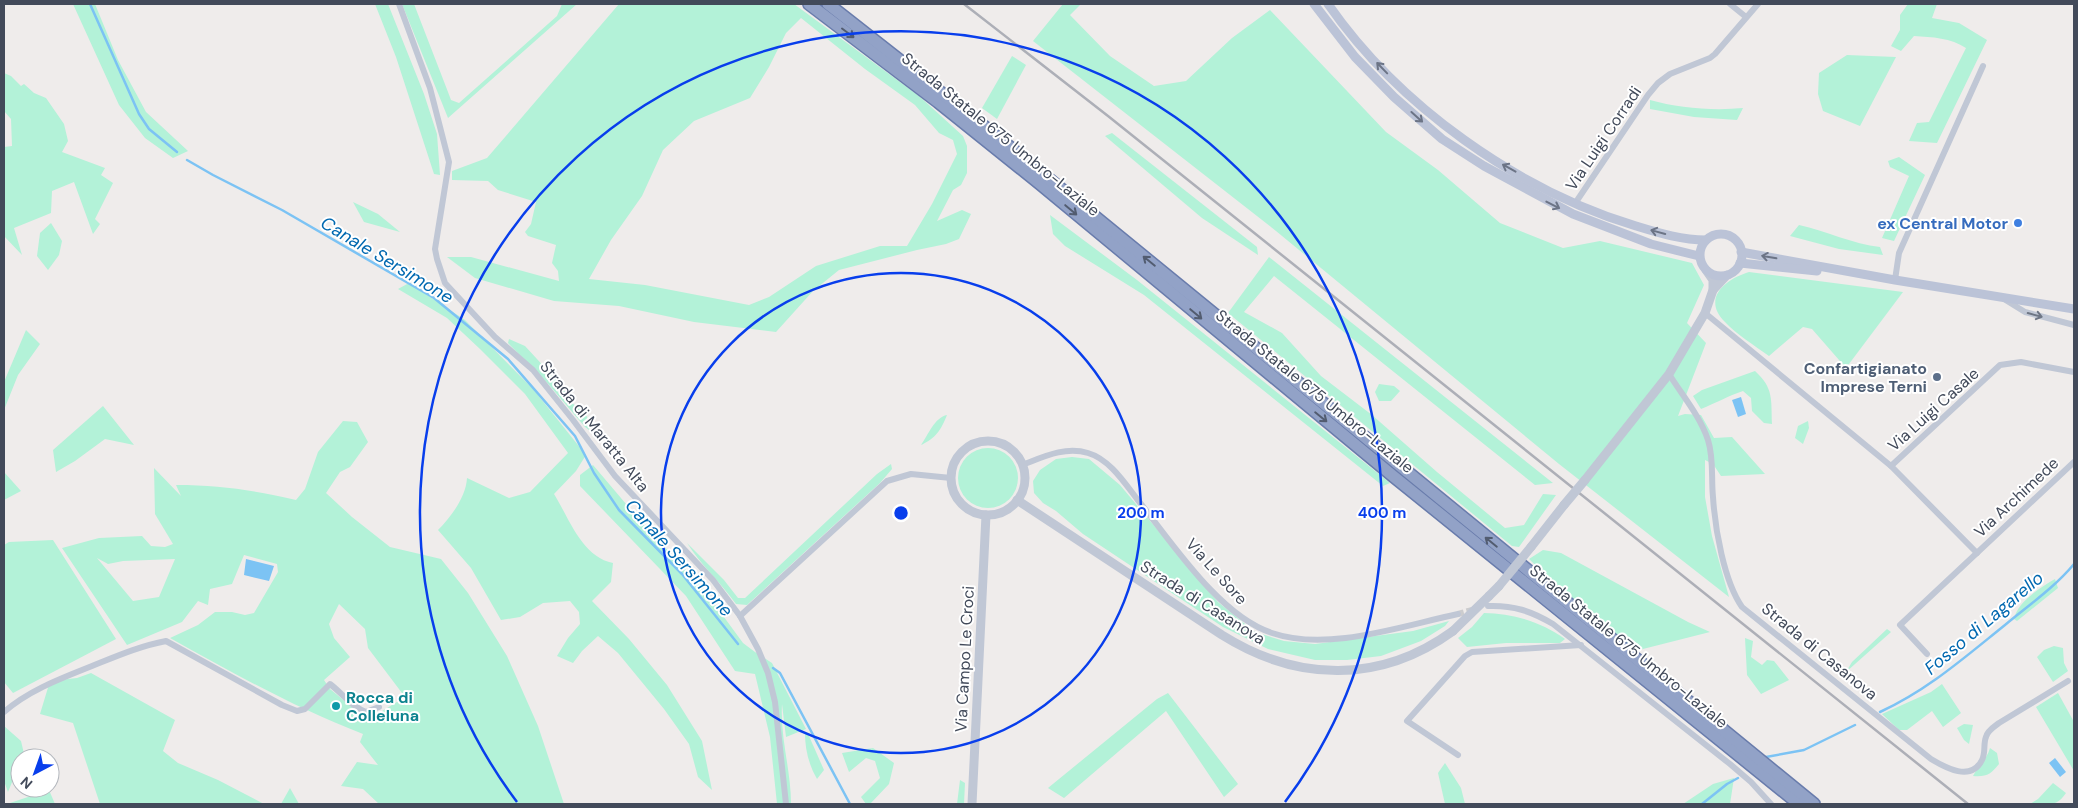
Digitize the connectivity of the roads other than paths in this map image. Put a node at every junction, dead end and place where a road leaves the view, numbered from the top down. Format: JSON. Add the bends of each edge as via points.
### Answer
{"nodes":[{"id":1,"x":399,"y":4,"type":"edge"},
{"id":2,"x":809,"y":4,"type":"edge"},
{"id":3,"x":828,"y":4,"type":"edge"},
{"id":4,"x":1314,"y":4,"type":"edge"},
{"id":5,"x":1328,"y":4,"type":"edge"},
{"id":6,"x":1730,"y":4,"type":"edge"},
{"id":7,"x":1758,"y":4,"type":"edge"},
{"id":8,"x":1746,"y":17,"type":"junction"},
{"id":9,"x":1983,"y":66,"type":"dead end"},
{"id":10,"x":1576,"y":202,"type":"junction"},
{"id":11,"x":1706,"y":240,"type":"junction"},
{"id":12,"x":1742,"y":252,"type":"junction"},
{"id":13,"x":1700,"y":256,"type":"junction"},
{"id":14,"x":1740,"y":263,"type":"junction"},
{"id":15,"x":1706,"y":270,"type":"junction"},
{"id":16,"x":1727,"y":275,"type":"junction"},
{"id":17,"x":1890,"y":279,"type":"junction"},
{"id":18,"x":1713,"y":290,"type":"junction"},
{"id":19,"x":1999,"y":296,"type":"junction"},
{"id":20,"x":2074,"y":309,"type":"edge"},
{"id":21,"x":1705,"y":313,"type":"junction"},
{"id":22,"x":2074,"y":325,"type":"edge"},
{"id":23,"x":2074,"y":372,"type":"edge"},
{"id":24,"x":1669,"y":374,"type":"junction"},
{"id":25,"x":2074,"y":462,"type":"edge"},
{"id":26,"x":1022,"y":465,"type":"junction"},
{"id":27,"x":1891,"y":466,"type":"junction"},
{"id":28,"x":951,"y":478,"type":"junction"},
{"id":29,"x":1018,"y":500,"type":"junction"},
{"id":30,"x":986,"y":515,"type":"junction"},
{"id":31,"x":1977,"y":553,"type":"junction"},
{"id":32,"x":1488,"y":606,"type":"dead end"},
{"id":33,"x":1458,"y":614,"type":"tunnel mouth"},
{"id":34,"x":740,"y":616,"type":"junction"},
{"id":35,"x":1581,"y":645,"type":"junction"},
{"id":36,"x":1927,"y":654,"type":"dead end"},
{"id":37,"x":2068,"y":681,"type":"dead end"},
{"id":38,"x":379,"y":707,"type":"dead end"},
{"id":39,"x":4,"y":712,"type":"edge"},
{"id":40,"x":1458,"y":755,"type":"dead end"},
{"id":41,"x":786,"y":804,"type":"edge"},
{"id":42,"x":972,"y":804,"type":"edge"},
{"id":43,"x":1771,"y":804,"type":"edge"},
{"id":44,"x":1799,"y":804,"type":"edge"},
{"id":45,"x":1814,"y":804,"type":"edge"}],
"edges":[{"from":1,"to":34,"type":"street","name":"Strada di Maratta Alta","via":[[430,88],[450,162],[435,249],[445,283],[495,337],[533,370],[615,476],[713,580]]},
{"from":2,"to":44,"type":"highway","name":"Strada Statale 675 Umbro-Laziale","one_way":true,"via":[[1039,183],[1349,440]]},
{"from":45,"to":3,"type":"highway","name":"Strada Statale 675 Umbro-Laziale","one_way":true,"via":[[1002,141]]},
{"from":4,"to":13,"type":"main road","one_way":true,"via":[[1355,57],[1442,140],[1573,214],[1651,244]]},
{"from":10,"to":5,"type":"main road","one_way":true,"via":[[1491,158],[1449,129],[1401,88],[1364,50]]},
{"from":6,"to":8,"type":"street"},
{"from":7,"to":8,"type":"street","name":"Via Luigi Corradi"},
{"from":8,"to":10,"type":"street","name":"Via Luigi Corradi","via":[[1710,58],[1670,74],[1658,83]]},
{"from":9,"to":17,"type":"street"},
{"from":11,"to":10,"type":"main road","one_way":true,"via":[[1689,240],[1657,232],[1612,218]]},
{"from":11,"to":12,"type":"main road","via":[[1718,234],[1730,236]]},
{"from":11,"to":13,"type":"main road"},
{"from":12,"to":14,"type":"main road"},
{"from":17,"to":12,"type":"main road","one_way":true},
{"from":13,"to":15,"type":"main road"},
{"from":14,"to":16,"type":"main road"},
{"from":14,"to":17,"type":"main road"},
{"from":15,"to":16,"type":"main road","via":[[1716,275]]},
{"from":15,"to":18,"type":"street","via":[[1713,280]]},
{"from":16,"to":18,"type":"street"},
{"from":17,"to":19,"type":"main road"},
{"from":18,"to":21,"type":"street"},
{"from":19,"to":20,"type":"main road"},
{"from":19,"to":22,"type":"street","one_way":true,"via":[[2025,312]]},
{"from":21,"to":24,"type":"street"},
{"from":21,"to":27,"type":"street","name":"Via Luigi Casale"},
{"from":23,"to":27,"type":"street","name":"Via Luigi Casale","via":[[2021,362],[2000,365]]},
{"from":24,"to":29,"type":"street","name":"Strada di Casanova","bridge":true,"via":[[1499,586],[1453,631],[1411,656],[1362,670],[1330,671],[1277,662],[1242,648]]},
{"from":24,"to":37,"type":"street","name":"Strada di Casanova","via":[[1694,411],[1708,440],[1713,465],[1712,498],[1732,593],[1742,607],[1931,759],[1960,772],[1972,770],[1982,760],[1990,731]]},
{"from":25,"to":31,"type":"street","name":"Via Archimede"},
{"from":26,"to":28,"type":"street","via":[[1006,446],[981,442],[960,454]]},
{"from":26,"to":29,"type":"street","via":[[1024,483]]},
{"from":26,"to":33,"type":"street","name":"Via Le Sore","via":[[1064,451],[1089,453],[1102,460],[1227,606],[1250,624],[1274,634],[1332,640]]},
{"from":27,"to":31,"type":"street","name":"Via Archimede"},
{"from":28,"to":30,"type":"street","via":[[961,503],[973,512]]},
{"from":28,"to":34,"type":"street","via":[[911,474],[887,481]]},
{"from":29,"to":30,"type":"street","via":[[1004,512]]},
{"from":30,"to":42,"type":"street","name":"Via Campo Le Croci"},
{"from":31,"to":36,"type":"street","name":"Via Archimede","via":[[1900,625]]},
{"from":32,"to":35,"type":"street","via":[[1505,605],[1536,614]]},
{"from":34,"to":41,"type":"street","name":"Strada di Maratta Alta","via":[[758,649],[775,702]]},
{"from":35,"to":40,"type":"street","via":[[1472,652],[1465,656],[1407,721]]},
{"from":35,"to":43,"type":"street","via":[[1730,764]]},
{"from":38,"to":39,"type":"street","via":[[366,712],[356,708],[330,684],[305,709],[297,711],[166,641],[144,645],[67,676],[17,700]]}]}
